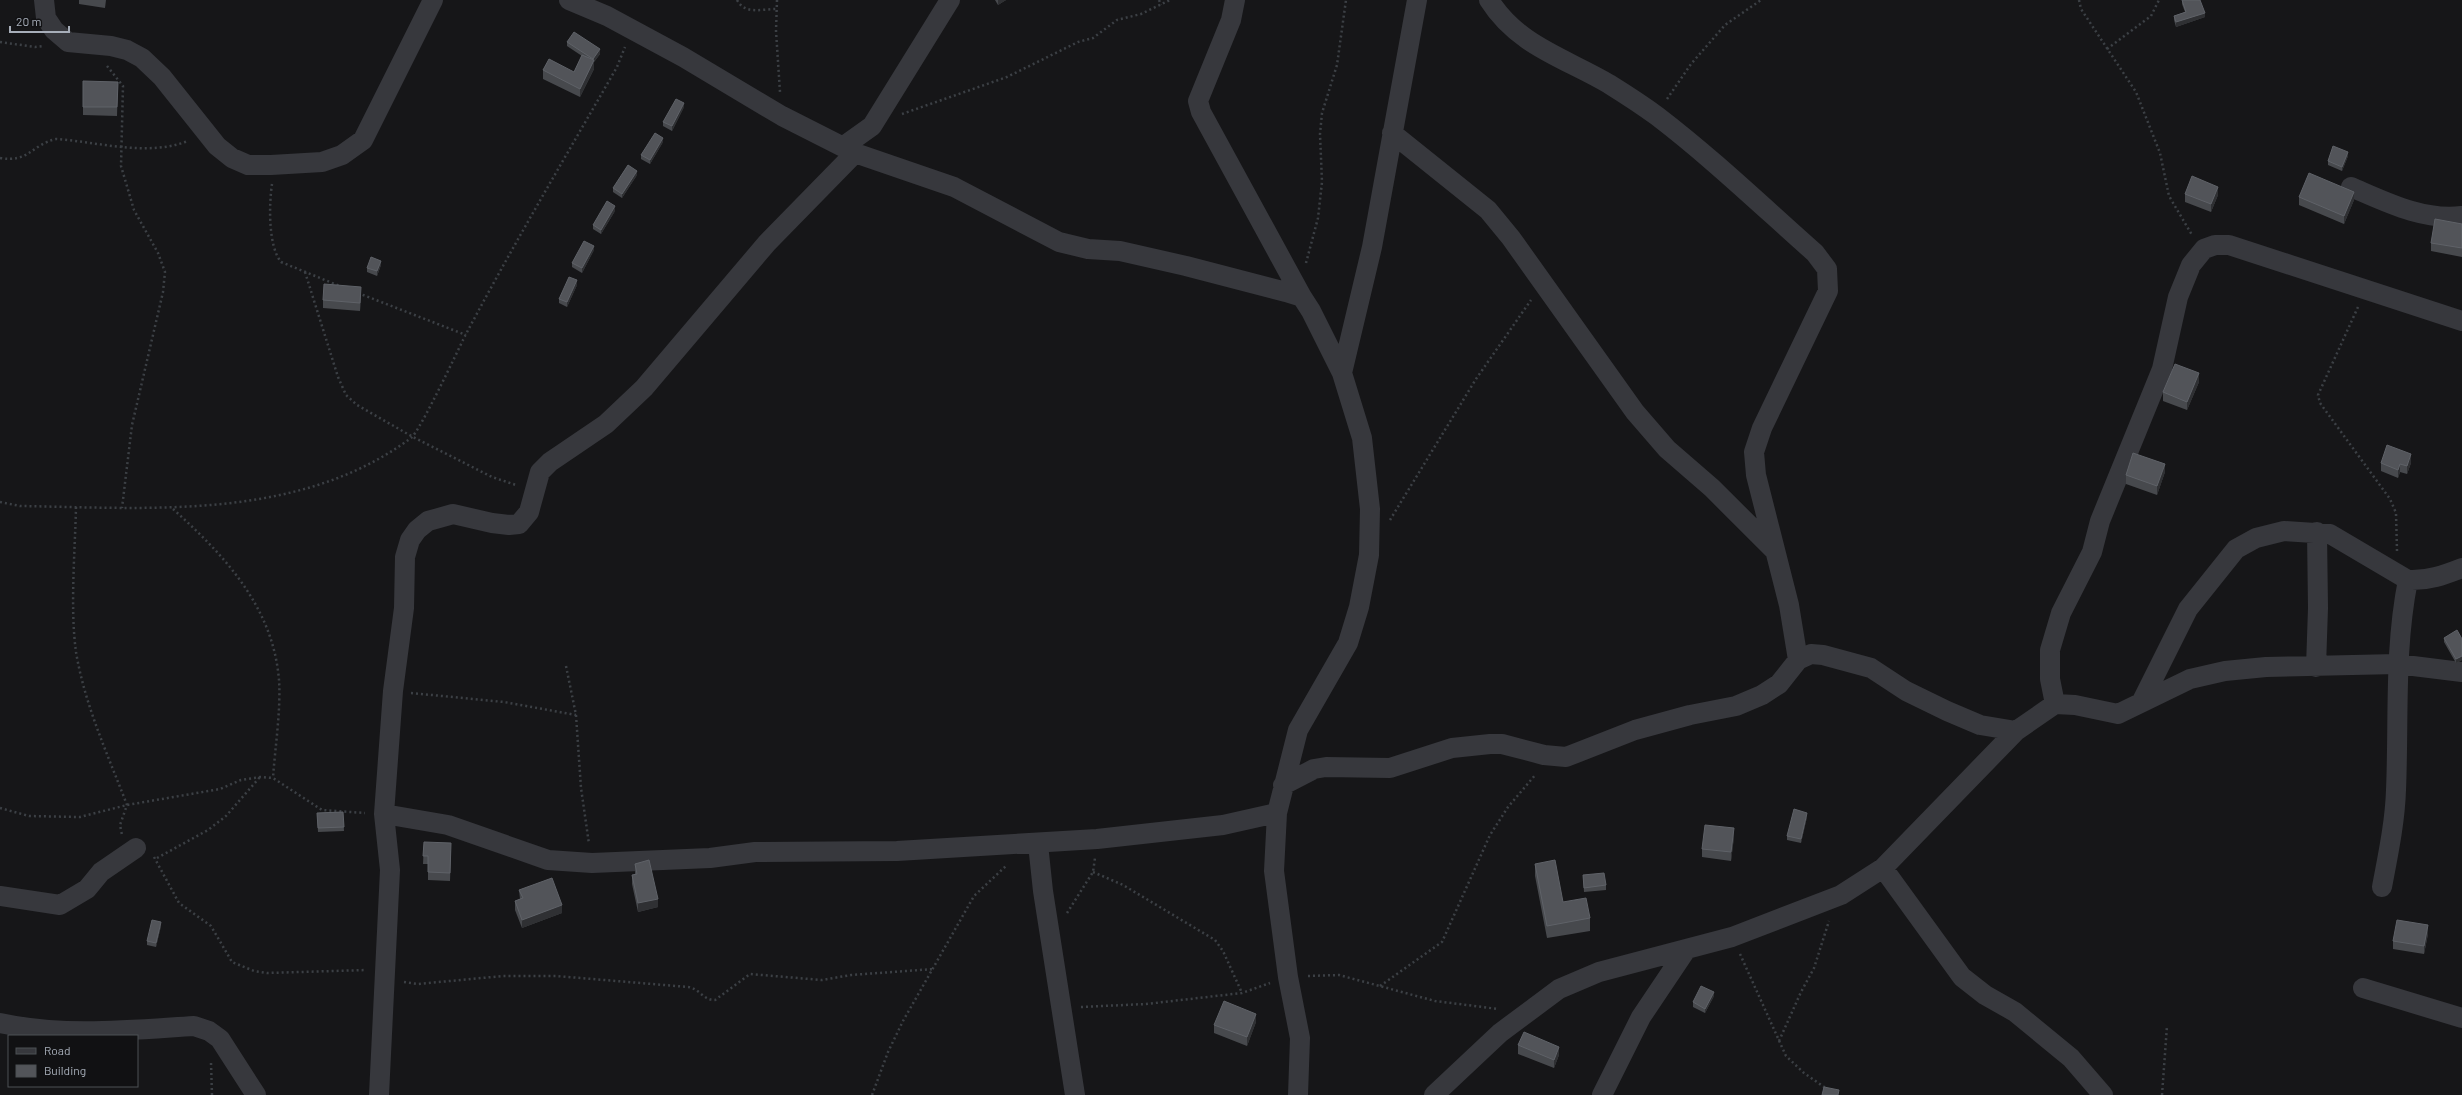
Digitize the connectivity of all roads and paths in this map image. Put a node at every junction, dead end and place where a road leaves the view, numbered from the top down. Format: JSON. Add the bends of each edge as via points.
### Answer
{"nodes":[{"id":1,"x":44,"y":0,"type":"edge"},
{"id":2,"x":433,"y":0,"type":"edge"},
{"id":3,"x":569,"y":0,"type":"edge"},
{"id":4,"x":737,"y":0,"type":"edge"},
{"id":5,"x":777,"y":0,"type":"edge"},
{"id":6,"x":950,"y":0,"type":"edge"},
{"id":7,"x":1159,"y":0,"type":"edge"},
{"id":8,"x":1170,"y":0,"type":"edge"},
{"id":9,"x":1235,"y":0,"type":"edge"},
{"id":10,"x":1346,"y":0,"type":"edge"},
{"id":11,"x":1417,"y":0,"type":"edge"},
{"id":12,"x":1489,"y":0,"type":"edge"},
{"id":13,"x":1761,"y":0,"type":"edge"},
{"id":14,"x":2079,"y":0,"type":"edge"},
{"id":15,"x":2159,"y":0,"type":"edge"},
{"id":16,"x":1161,"y":5,"type":"junction"},
{"id":17,"x":776,"y":9,"type":"junction"},
{"id":18,"x":631,"y":31,"type":"junction"},
{"id":19,"x":0,"y":42,"type":"edge"},
{"id":20,"x":68,"y":42,"type":"junction"},
{"id":21,"x":90,"y":45,"type":"junction"},
{"id":22,"x":2107,"y":49,"type":"junction"},
{"id":23,"x":782,"y":116,"type":"junction"},
{"id":24,"x":1656,"y":116,"type":"junction"},
{"id":25,"x":872,"y":126,"type":"junction"},
{"id":26,"x":1392,"y":133,"type":"junction"},
{"id":27,"x":206,"y":134,"type":"junction"},
{"id":28,"x":121,"y":147,"type":"junction"},
{"id":29,"x":849,"y":150,"type":"junction"},
{"id":30,"x":0,"y":158,"type":"edge"},
{"id":31,"x":271,"y":165,"type":"junction"},
{"id":32,"x":2351,"y":187,"type":"dead end"},
{"id":33,"x":2462,"y":216,"type":"edge"},
{"id":34,"x":2204,"y":250,"type":"junction"},
{"id":35,"x":305,"y":272,"type":"junction"},
{"id":36,"x":1543,"y":284,"type":"junction"},
{"id":37,"x":348,"y":289,"type":"edge"},
{"id":38,"x":2366,"y":290,"type":"junction"},
{"id":39,"x":355,"y":291,"type":"edge"},
{"id":40,"x":1299,"y":293,"type":"junction"},
{"id":41,"x":2462,"y":321,"type":"edge"},
{"id":42,"x":466,"y":335,"type":"junction"},
{"id":43,"x":1342,"y":373,"type":"junction"},
{"id":44,"x":413,"y":437,"type":"junction"},
{"id":45,"x":533,"y":492,"type":"junction"},
{"id":46,"x":0,"y":502,"type":"edge"},
{"id":47,"x":76,"y":507,"type":"junction"},
{"id":48,"x":122,"y":508,"type":"junction"},
{"id":49,"x":173,"y":509,"type":"junction"},
{"id":50,"x":1389,"y":522,"type":"dead end"},
{"id":51,"x":2317,"y":532,"type":"junction"},
{"id":52,"x":1773,"y":549,"type":"junction"},
{"id":53,"x":2462,"y":568,"type":"edge"},
{"id":54,"x":2403,"y":577,"type":"junction"},
{"id":55,"x":1798,"y":660,"type":"junction"},
{"id":56,"x":2397,"y":664,"type":"junction"},
{"id":57,"x":566,"y":666,"type":"dead end"},
{"id":58,"x":2316,"y":667,"type":"junction"},
{"id":59,"x":2462,"y":672,"type":"edge"},
{"id":60,"x":393,"y":691,"type":"junction"},
{"id":61,"x":2142,"y":701,"type":"junction"},
{"id":62,"x":2055,"y":704,"type":"junction"},
{"id":63,"x":576,"y":715,"type":"junction"},
{"id":64,"x":2016,"y":731,"type":"junction"},
{"id":65,"x":1556,"y":757,"type":"junction"},
{"id":66,"x":260,"y":777,"type":"junction"},
{"id":67,"x":273,"y":778,"type":"junction"},
{"id":68,"x":1283,"y":785,"type":"junction"},
{"id":69,"x":127,"y":805,"type":"junction"},
{"id":70,"x":0,"y":808,"type":"edge"},
{"id":71,"x":1277,"y":813,"type":"junction"},
{"id":72,"x":384,"y":814,"type":"junction"},
{"id":73,"x":1097,"y":840,"type":"junction"},
{"id":74,"x":1035,"y":844,"type":"junction"},
{"id":75,"x":136,"y":848,"type":"junction"},
{"id":76,"x":157,"y":858,"type":"junction"},
{"id":77,"x":592,"y":863,"type":"junction"},
{"id":78,"x":1883,"y":868,"type":"junction"},
{"id":79,"x":1093,"y":872,"type":"junction"},
{"id":80,"x":2382,"y":887,"type":"dead end"},
{"id":81,"x":1841,"y":895,"type":"junction"},
{"id":82,"x":0,"y":896,"type":"edge"},
{"id":83,"x":1048,"y":926,"type":"junction"},
{"id":84,"x":1732,"y":937,"type":"junction"},
{"id":85,"x":1686,"y":950,"type":"junction"},
{"id":86,"x":934,"y":969,"type":"junction"},
{"id":87,"x":384,"y":975,"type":"junction"},
{"id":88,"x":1288,"y":977,"type":"junction"},
{"id":89,"x":1380,"y":986,"type":"junction"},
{"id":90,"x":2363,"y":988,"type":"dead end"},
{"id":91,"x":1242,"y":993,"type":"junction"},
{"id":92,"x":1061,"y":1008,"type":"junction"},
{"id":93,"x":1502,"y":1008,"type":"dead end"},
{"id":94,"x":2462,"y":1018,"type":"edge"},
{"id":95,"x":0,"y":1023,"type":"edge"},
{"id":96,"x":2167,"y":1026,"type":"dead end"},
{"id":97,"x":1779,"y":1042,"type":"junction"},
{"id":98,"x":1835,"y":1092,"type":"edge"},
{"id":99,"x":256,"y":1095,"type":"edge"},
{"id":100,"x":379,"y":1095,"type":"edge"},
{"id":101,"x":872,"y":1095,"type":"edge"},
{"id":102,"x":1075,"y":1095,"type":"edge"},
{"id":103,"x":1298,"y":1095,"type":"edge"},
{"id":104,"x":1434,"y":1095,"type":"edge"},
{"id":105,"x":1602,"y":1095,"type":"edge"},
{"id":106,"x":2102,"y":1095,"type":"edge"},
{"id":107,"x":2162,"y":1095,"type":"edge"}],
"edges":[{"from":1,"to":20,"type":"street","via":[[46,18],[54,30]]},
{"from":2,"to":31,"type":"street","via":[[363,140],[342,155],[322,162]]},
{"from":3,"to":18,"type":"street","via":[[607,16]]},
{"from":4,"to":17,"type":"path","via":[[741,7],[747,10]]},
{"from":5,"to":17,"type":"path"},
{"from":6,"to":25,"type":"street"},
{"from":7,"to":16,"type":"path"},
{"from":8,"to":16,"type":"path"},
{"from":9,"to":40,"type":"street","via":[[1230,20],[1198,102],[1201,112]]},
{"from":10,"to":40,"type":"path","via":[[1337,65],[1322,113],[1322,182],[1318,218]]},
{"from":11,"to":26,"type":"street"},
{"from":12,"to":24,"type":"street","via":[[1498,14],[1522,38],[1609,84]]},
{"from":13,"to":24,"type":"path","via":[[1725,25],[1691,64]]},
{"from":14,"to":22,"type":"path","via":[[2081,9]]},
{"from":15,"to":22,"type":"path","via":[[2151,16]]},
{"from":16,"to":25,"type":"path","via":[[1141,14],[1117,20],[1093,38],[1078,42],[1007,77]]},
{"from":17,"to":23,"type":"path"},
{"from":18,"to":23,"type":"street","via":[[683,57]]},
{"from":18,"to":42,"type":"path","via":[[617,67]]},
{"from":19,"to":20,"type":"path","via":[[35,48]]},
{"from":20,"to":21,"type":"street"},
{"from":21,"to":27,"type":"street","via":[[111,46],[127,50],[142,58],[162,76]]},
{"from":21,"to":28,"type":"path","via":[[123,86]]},
{"from":22,"to":34,"type":"path","via":[[2136,92],[2160,154],[2169,196],[2185,226]]},
{"from":23,"to":29,"type":"street"},
{"from":24,"to":52,"type":"street","via":[[1815,253],[1826,269],[1828,291],[1762,428],[1754,452],[1756,475],[1771,526]]},
{"from":25,"to":29,"type":"street"},
{"from":26,"to":36,"type":"street","via":[[1488,210]]},
{"from":26,"to":43,"type":"street","via":[[1372,247]]},
{"from":27,"to":28,"type":"path","via":[[182,143],[159,147]]},
{"from":27,"to":31,"type":"street","via":[[232,158],[248,165]]},
{"from":28,"to":30,"type":"path","via":[[56,139],[46,142],[18,160]]},
{"from":28,"to":48,"type":"path","via":[[121,166],[134,210],[158,253],[165,272],[163,292],[132,425]]},
{"from":29,"to":40,"type":"street","via":[[954,187],[1059,242],[1088,249],[1120,251]]},
{"from":29,"to":45,"type":"street","via":[[644,388],[606,424],[550,462],[540,472]]},
{"from":31,"to":35,"type":"path","via":[[273,176],[270,212],[274,254],[281,262]]},
{"from":32,"to":33,"type":"street","via":[[2415,213],[2451,218]]},
{"from":34,"to":38,"type":"street","via":[[2215,245],[2229,245]]},
{"from":34,"to":62,"type":"street","via":[[2191,265],[2178,297],[2162,369],[2100,521],[2092,552],[2061,613],[2050,650],[2050,679]]},
{"from":35,"to":37,"type":"path"},
{"from":35,"to":44,"type":"path","via":[[346,395],[357,406]]},
{"from":36,"to":50,"type":"path","via":[[1476,380]]},
{"from":36,"to":52,"type":"street","via":[[1635,412],[1667,449],[1712,488]]},
{"from":38,"to":41,"type":"street"},
{"from":38,"to":54,"type":"path","via":[[2318,395],[2320,403],[2390,499],[2396,513]]},
{"from":39,"to":42,"type":"path"},
{"from":40,"to":43,"type":"street","via":[[1311,311]]},
{"from":42,"to":44,"type":"path"},
{"from":43,"to":68,"type":"street","via":[[1362,438],[1370,509],[1369,555],[1360,607],[1348,643],[1298,730]]},
{"from":44,"to":45,"type":"path","via":[[492,477]]},
{"from":44,"to":49,"type":"path","via":[[357,471],[289,493],[238,503]]},
{"from":45,"to":60,"type":"street","via":[[529,512],[519,524],[492,524],[453,514],[428,521],[414,535],[406,557],[404,608]]},
{"from":46,"to":47,"type":"path","via":[[20,506]]},
{"from":47,"to":48,"type":"path"},
{"from":47,"to":69,"type":"path","via":[[76,652],[91,713]]},
{"from":48,"to":49,"type":"path"},
{"from":49,"to":67,"type":"path","via":[[226,560],[260,609],[268,630],[279,680]]},
{"from":51,"to":54,"type":"street","via":[[2330,534]]},
{"from":51,"to":58,"type":"street"},
{"from":51,"to":61,"type":"street","via":[[2284,531],[2256,538],[2236,549],[2188,609]]},
{"from":52,"to":55,"type":"street","via":[[1789,605]]},
{"from":53,"to":54,"type":"street","via":[[2420,581]]},
{"from":54,"to":56,"type":"street"},
{"from":55,"to":64,"type":"street","via":[[1811,654],[1857,663],[1871,668],[1906,691],[1954,714],[1980,725]]},
{"from":55,"to":65,"type":"street","via":[[1779,684],[1756,698],[1736,706],[1635,730],[1566,757]]},
{"from":56,"to":58,"type":"street"},
{"from":56,"to":59,"type":"street"},
{"from":56,"to":80,"type":"street","via":[[2396,792]]},
{"from":57,"to":63,"type":"path"},
{"from":58,"to":61,"type":"street","via":[[2266,667],[2225,671],[2190,679]]},
{"from":60,"to":63,"type":"path","via":[[504,702]]},
{"from":60,"to":72,"type":"street"},
{"from":61,"to":62,"type":"street","via":[[2118,714],[2075,705]]},
{"from":62,"to":64,"type":"street"},
{"from":63,"to":77,"type":"path","via":[[581,788]]},
{"from":64,"to":78,"type":"street"},
{"from":65,"to":68,"type":"street","via":[[1514,746],[1490,744],[1452,748],[1390,768],[1326,766],[1314,769]]},
{"from":65,"to":89,"type":"path","via":[[1528,780],[1490,835],[1442,942]]},
{"from":66,"to":67,"type":"path"},
{"from":66,"to":69,"type":"path","via":[[241,780],[220,789]]},
{"from":66,"to":76,"type":"path","via":[[226,816],[208,830]]},
{"from":67,"to":72,"type":"path","via":[[322,810]]},
{"from":68,"to":71,"type":"street"},
{"from":69,"to":70,"type":"path","via":[[73,818],[29,816]]},
{"from":69,"to":75,"type":"path","via":[[122,816],[121,834]]},
{"from":71,"to":73,"type":"street","via":[[1223,825]]},
{"from":71,"to":88,"type":"street","via":[[1274,871]]},
{"from":72,"to":77,"type":"street","via":[[448,825],[548,860]]},
{"from":72,"to":87,"type":"street","via":[[390,870]]},
{"from":73,"to":74,"type":"street"},
{"from":73,"to":79,"type":"path"},
{"from":74,"to":77,"type":"street","via":[[897,851],[755,852],[710,858]]},
{"from":74,"to":83,"type":"street"},
{"from":74,"to":86,"type":"path","via":[[974,896]]},
{"from":75,"to":76,"type":"path"},
{"from":75,"to":82,"type":"street","via":[[101,872],[87,889],[60,905]]},
{"from":76,"to":87,"type":"path","via":[[179,903],[211,926],[232,962],[267,973]]},
{"from":78,"to":81,"type":"street"},
{"from":78,"to":106,"type":"street","via":[[1962,977],[1985,995],[2015,1012],[2071,1058]]},
{"from":79,"to":83,"type":"path","via":[[1064,917]]},
{"from":79,"to":91,"type":"path","via":[[1123,885],[1142,899],[1215,940],[1223,951]]},
{"from":81,"to":84,"type":"street"},
{"from":81,"to":97,"type":"path","via":[[1826,926],[1814,968]]},
{"from":83,"to":92,"type":"street"},
{"from":84,"to":85,"type":"street"},
{"from":84,"to":97,"type":"path"},
{"from":85,"to":104,"type":"street","via":[[1599,972],[1559,988],[1500,1032]]},
{"from":85,"to":105,"type":"street","via":[[1641,1017]]},
{"from":86,"to":87,"type":"path","via":[[858,974],[822,980],[750,974],[715,1000],[688,987],[556,976],[504,976],[418,984]]},
{"from":86,"to":101,"type":"path","via":[[903,1021]]},
{"from":87,"to":100,"type":"street"},
{"from":88,"to":89,"type":"path","via":[[1339,975]]},
{"from":88,"to":91,"type":"path"},
{"from":88,"to":103,"type":"street","via":[[1300,1038]]},
{"from":89,"to":93,"type":"path","via":[[1435,1001]]},
{"from":90,"to":94,"type":"street"},
{"from":91,"to":92,"type":"path","via":[[1146,1004]]},
{"from":92,"to":102,"type":"street"},
{"from":95,"to":99,"type":"street","via":[[28,1029],[81,1032],[194,1026],[210,1031],[220,1039]]},
{"from":96,"to":107,"type":"path"},
{"from":97,"to":98,"type":"path","via":[[1786,1056],[1799,1069]]}]}
